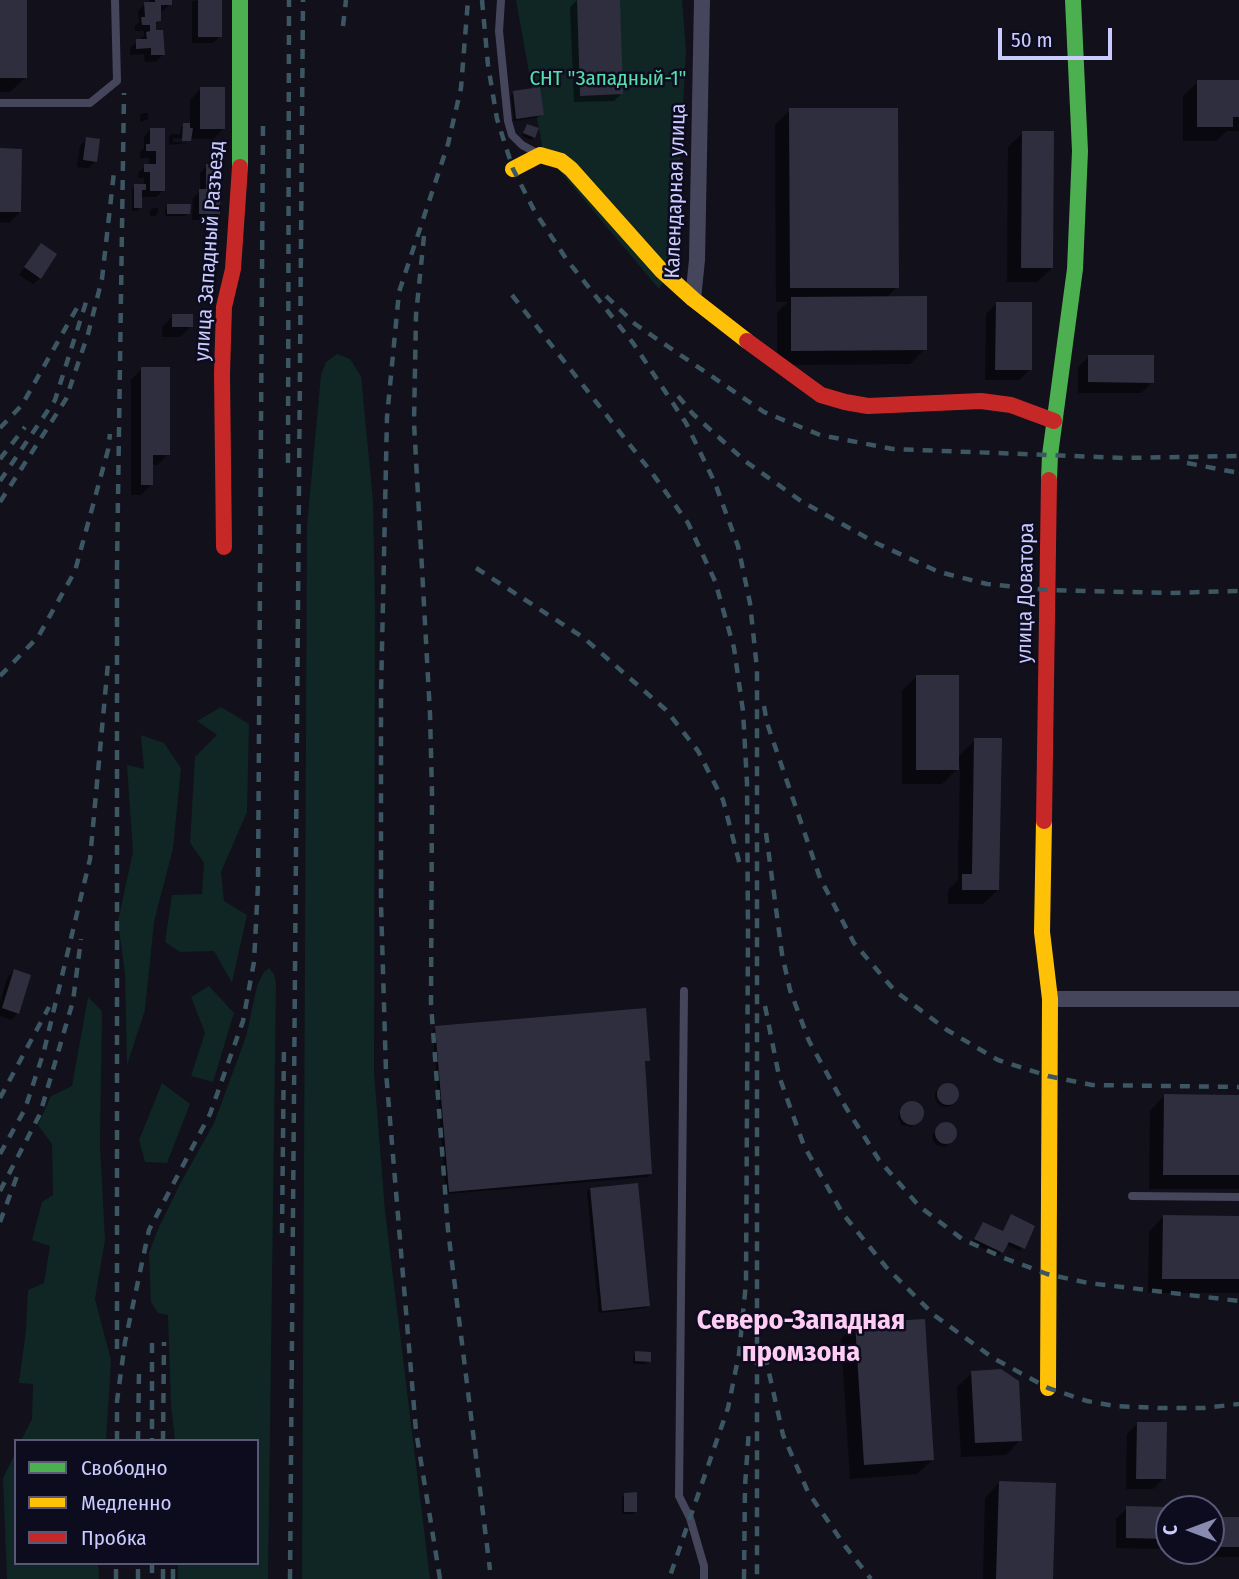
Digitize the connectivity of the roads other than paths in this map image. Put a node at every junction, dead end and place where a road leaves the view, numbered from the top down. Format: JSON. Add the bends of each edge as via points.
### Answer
{"nodes":[{"id":1,"x":115,"y":0,"type":"edge"},
{"id":2,"x":240,"y":0,"type":"edge"},
{"id":3,"x":501,"y":0,"type":"edge"},
{"id":4,"x":702,"y":0,"type":"edge"},
{"id":5,"x":1073,"y":0,"type":"edge"},
{"id":6,"x":0,"y":103,"type":"edge"},
{"id":7,"x":540,"y":155,"type":"junction"},
{"id":8,"x":513,"y":169,"type":"dead end"},
{"id":9,"x":693,"y":299,"type":"junction"},
{"id":10,"x":1054,"y":421,"type":"junction"},
{"id":11,"x":224,"y":547,"type":"dead end"},
{"id":12,"x":684,"y":991,"type":"dead end"},
{"id":13,"x":1051,"y":999,"type":"junction"},
{"id":14,"x":1239,"y":999,"type":"edge"},
{"id":15,"x":1132,"y":1196,"type":"dead end"},
{"id":16,"x":1239,"y":1197,"type":"edge"},
{"id":17,"x":1048,"y":1388,"type":"dead end"},
{"id":18,"x":704,"y":1579,"type":"edge"}],
"edges":[{"from":1,"to":6,"type":"lane","via":[[117,81],[90,103]]},
{"from":2,"to":11,"type":"street","name":"улица Западный Разъезд","via":[[240,180],[233,269],[224,307]]},
{"from":3,"to":7,"type":"lane","via":[[499,31],[508,121],[512,135]]},
{"from":4,"to":9,"type":"street","name":"Календарная улица"},
{"from":5,"to":10,"type":"street","name":"улица Доватора","via":[[1080,151],[1077,229]]},
{"from":7,"to":8,"type":"street"},
{"from":7,"to":9,"type":"street","via":[[571,169]]},
{"from":9,"to":10,"type":"street","via":[[821,395],[868,406],[981,401],[1010,405]]},
{"from":10,"to":13,"type":"street","name":"улица Доватора","via":[[1042,932]]},
{"from":12,"to":18,"type":"lane","via":[[679,1496],[704,1566]]},
{"from":13,"to":14,"type":"street"},
{"from":13,"to":17,"type":"street","name":"улица Доватора"},
{"from":15,"to":16,"type":"lane"}]}
